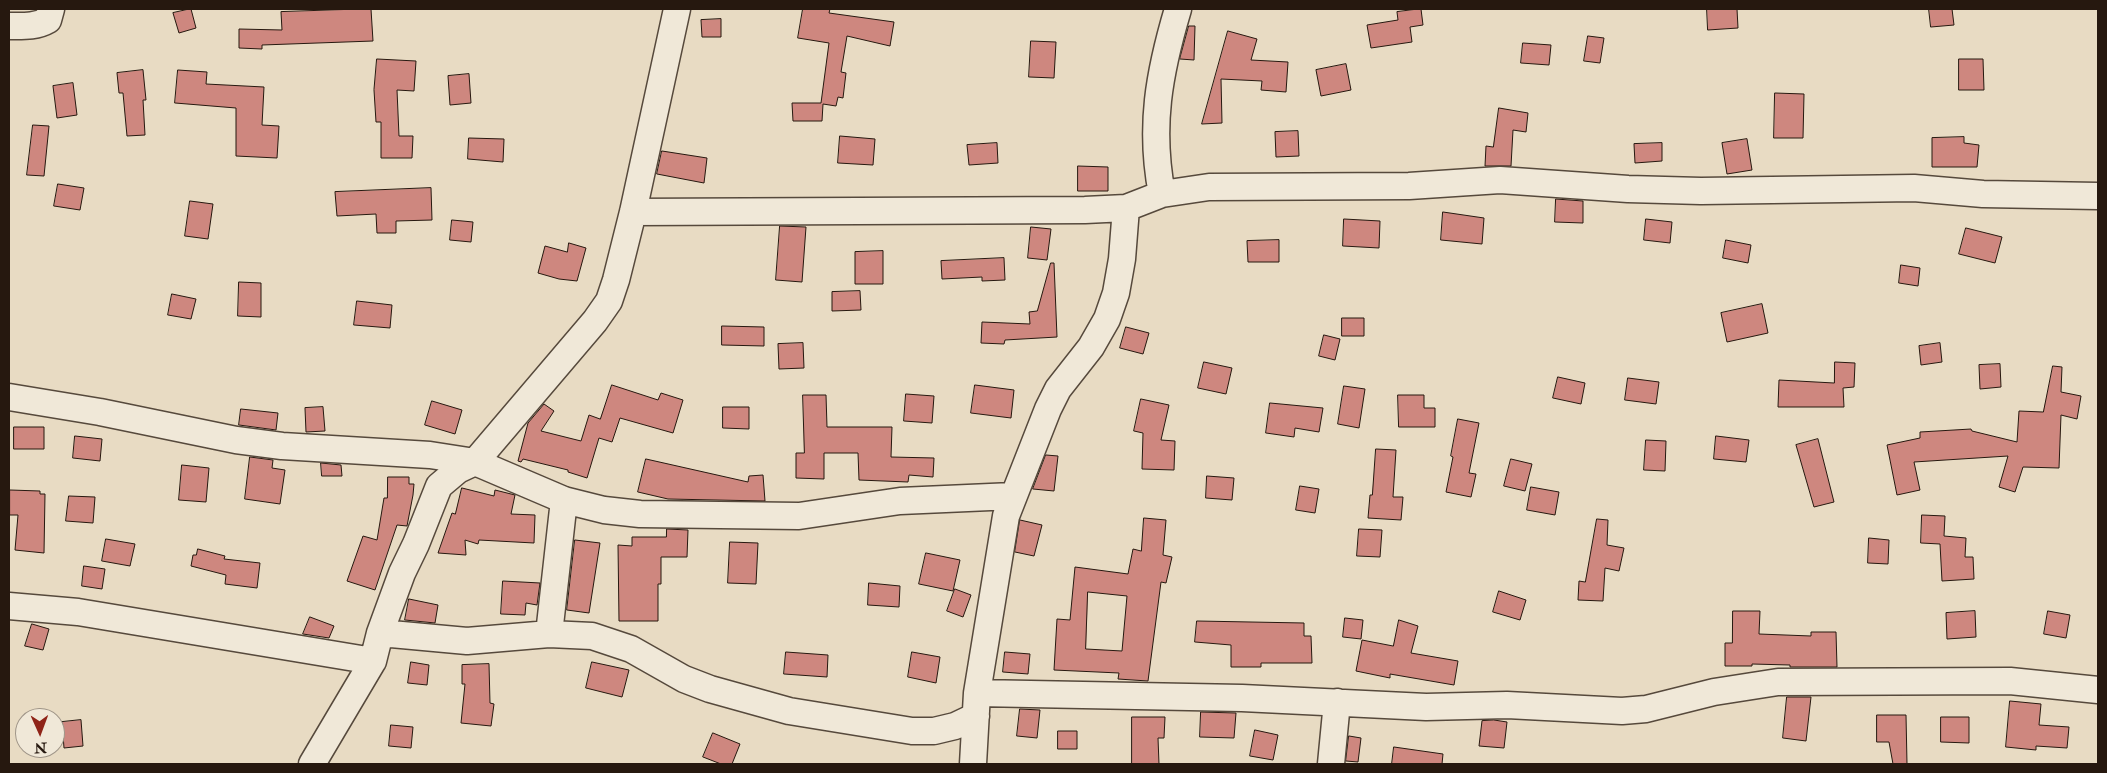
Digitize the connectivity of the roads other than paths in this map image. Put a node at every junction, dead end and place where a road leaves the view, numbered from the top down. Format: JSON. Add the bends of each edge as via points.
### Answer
{"nodes":[{"id":1,"x":51,"y":9,"type":"edge"},
{"id":2,"x":677,"y":9,"type":"edge"},
{"id":3,"x":1178,"y":9,"type":"edge"},
{"id":4,"x":9,"y":26,"type":"edge"},
{"id":5,"x":1162,"y":194,"type":"junction"},
{"id":6,"x":2098,"y":196,"type":"edge"},
{"id":7,"x":1126,"y":208,"type":"junction"},
{"id":8,"x":633,"y":212,"type":"junction"},
{"id":9,"x":9,"y":397,"type":"edge"},
{"id":10,"x":475,"y":462,"type":"junction"},
{"id":11,"x":1013,"y":496,"type":"junction"},
{"id":12,"x":564,"y":500,"type":"junction"},
{"id":13,"x":9,"y":606,"type":"edge"},
{"id":14,"x":380,"y":633,"type":"junction"},
{"id":15,"x":549,"y":634,"type":"junction"},
{"id":16,"x":373,"y":661,"type":"junction"},
{"id":17,"x":2098,"y":690,"type":"edge"},
{"id":18,"x":1337,"y":702,"type":"junction"},
{"id":19,"x":977,"y":704,"type":"junction"},
{"id":20,"x":312,"y":764,"type":"edge"},
{"id":21,"x":973,"y":764,"type":"edge"},
{"id":22,"x":1331,"y":764,"type":"edge"}],
"edges":[{"from":1,"to":4,"type":"street","via":[[48,20],[42,23]]},
{"from":2,"to":8,"type":"street"},
{"from":3,"to":5,"type":"street","via":[[1165,53],[1157,108],[1155,142]]},
{"from":5,"to":6,"type":"street","via":[[1208,187],[1409,186],[1500,180],[1701,191],[1914,188],[1983,194]]},
{"from":5,"to":7,"type":"street"},
{"from":7,"to":8,"type":"street"},
{"from":7,"to":11,"type":"street","via":[[1122,259],[1107,319],[1091,347],[1058,389]]},
{"from":8,"to":10,"type":"street","via":[[608,301],[595,321]]},
{"from":9,"to":10,"type":"street","via":[[236,440],[282,446],[430,454]]},
{"from":10,"to":12,"type":"street"},
{"from":10,"to":14,"type":"street","via":[[458,470],[439,486]]},
{"from":11,"to":12,"type":"street","via":[[900,501],[799,516],[640,514],[604,510]]},
{"from":11,"to":19,"type":"street","via":[[1006,516]]},
{"from":12,"to":15,"type":"street"},
{"from":13,"to":16,"type":"street","via":[[78,612]]},
{"from":14,"to":15,"type":"street","via":[[467,641]]},
{"from":14,"to":16,"type":"street"},
{"from":15,"to":19,"type":"street","via":[[592,636],[613,642],[693,682],[788,711],[934,732],[956,726]]},
{"from":16,"to":20,"type":"street"},
{"from":17,"to":18,"type":"street","via":[[2010,680],[1778,682],[1714,692],[1646,710],[1622,711]]},
{"from":18,"to":19,"type":"street","via":[[1242,698]]},
{"from":18,"to":22,"type":"street"},
{"from":19,"to":21,"type":"street"}]}
